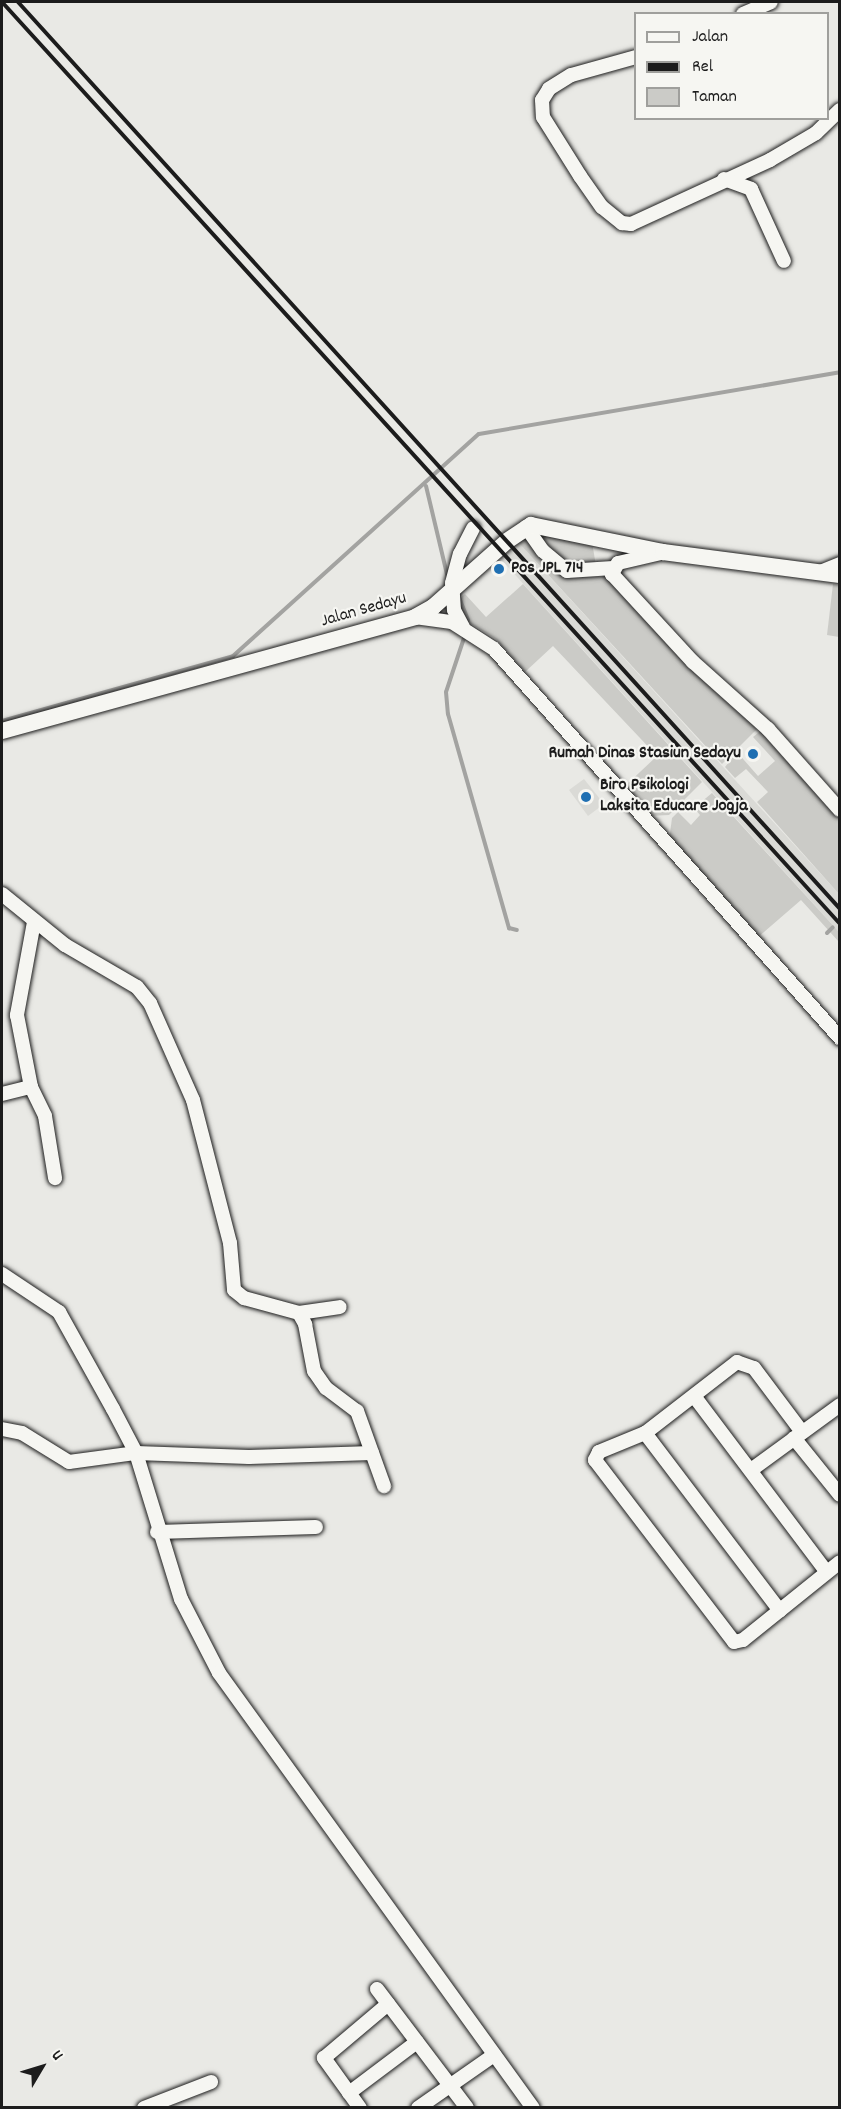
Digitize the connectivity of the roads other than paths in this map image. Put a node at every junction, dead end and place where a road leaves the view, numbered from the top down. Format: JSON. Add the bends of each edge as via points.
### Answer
{"nodes":[{"id":1,"x":771,"y":2,"type":"edge"},
{"id":2,"x":748,"y":12,"type":"edge"},
{"id":3,"x":634,"y":58,"type":"edge"},
{"id":4,"x":828,"y":120,"type":"edge"},
{"id":5,"x":724,"y":179,"type":"junction"},
{"id":6,"x":784,"y":261,"type":"dead end"},
{"id":7,"x":526,"y":527,"type":"junction"},
{"id":8,"x":473,"y":528,"type":"dead end"},
{"id":9,"x":663,"y":552,"type":"junction"},
{"id":10,"x":840,"y":564,"type":"edge"},
{"id":11,"x":613,"y":568,"type":"junction"},
{"id":12,"x":820,"y":572,"type":"junction"},
{"id":13,"x":840,"y":575,"type":"edge"},
{"id":14,"x":451,"y":592,"type":"junction"},
{"id":15,"x":415,"y":617,"type":"junction"},
{"id":16,"x":463,"y":627,"type":"junction"},
{"id":17,"x":2,"y":731,"type":"edge"},
{"id":18,"x":840,"y":810,"type":"edge"},
{"id":19,"x":2,"y":894,"type":"edge"},
{"id":20,"x":34,"y":922,"type":"junction"},
{"id":21,"x":840,"y":1038,"type":"edge"},
{"id":22,"x":31,"y":1087,"type":"junction"},
{"id":23,"x":2,"y":1094,"type":"edge"},
{"id":24,"x":55,"y":1178,"type":"dead end"},
{"id":25,"x":2,"y":1274,"type":"edge"},
{"id":26,"x":340,"y":1307,"type":"dead end"},
{"id":27,"x":298,"y":1313,"type":"junction"},
{"id":28,"x":694,"y":1396,"type":"junction"},
{"id":29,"x":840,"y":1405,"type":"edge"},
{"id":30,"x":2,"y":1429,"type":"edge"},
{"id":31,"x":645,"y":1433,"type":"junction"},
{"id":32,"x":798,"y":1435,"type":"junction"},
{"id":33,"x":136,"y":1453,"type":"junction"},
{"id":34,"x":365,"y":1454,"type":"junction"},
{"id":35,"x":751,"y":1470,"type":"junction"},
{"id":36,"x":384,"y":1486,"type":"dead end"},
{"id":37,"x":840,"y":1495,"type":"edge"},
{"id":38,"x":316,"y":1527,"type":"dead end"},
{"id":39,"x":157,"y":1532,"type":"junction"},
{"id":40,"x":840,"y":1562,"type":"edge"},
{"id":41,"x":826,"y":1571,"type":"junction"},
{"id":42,"x":780,"y":1611,"type":"junction"},
{"id":43,"x":377,"y":1989,"type":"dead end"},
{"id":44,"x":388,"y":2004,"type":"junction"},
{"id":45,"x":417,"y":2042,"type":"junction"},
{"id":46,"x":494,"y":2055,"type":"junction"},
{"id":47,"x":211,"y":2082,"type":"dead end"},
{"id":48,"x":450,"y":2084,"type":"junction"},
{"id":49,"x":350,"y":2093,"type":"junction"},
{"id":50,"x":144,"y":2108,"type":"edge"},
{"id":51,"x":360,"y":2108,"type":"edge"},
{"id":52,"x":418,"y":2108,"type":"edge"},
{"id":53,"x":467,"y":2108,"type":"edge"},
{"id":54,"x":533,"y":2108,"type":"edge"}],
"edges":[{"from":1,"to":2,"type":"street"},
{"from":3,"to":5,"type":"street","via":[[571,75],[549,89],[542,100],[543,117],[602,207],[615,219],[631,224]]},
{"from":4,"to":5,"type":"street","via":[[798,145]]},
{"from":5,"to":6,"type":"street","via":[[751,189]]},
{"from":7,"to":9,"type":"street","via":[[547,525]]},
{"from":7,"to":11,"type":"street","via":[[549,557],[567,571]]},
{"from":7,"to":14,"type":"street","name":"Jalan Sedayu"},
{"from":8,"to":14,"type":"street","via":[[456,565]]},
{"from":9,"to":11,"type":"street","via":[[625,561]]},
{"from":9,"to":12,"type":"street"},
{"from":10,"to":12,"type":"street"},
{"from":11,"to":18,"type":"street","via":[[612,574],[632,597],[693,662],[768,729]]},
{"from":12,"to":13,"type":"street"},
{"from":14,"to":15,"type":"street","name":"Jalan Sedayu"},
{"from":14,"to":16,"type":"street"},
{"from":15,"to":16,"type":"street","via":[[442,619]]},
{"from":15,"to":17,"type":"street","name":"Jalan Sedayu"},
{"from":16,"to":21,"type":"street","via":[[494,649]]},
{"from":19,"to":20,"type":"street"},
{"from":20,"to":22,"type":"street","via":[[17,1015]]},
{"from":20,"to":27,"type":"street","via":[[137,987],[150,1004],[193,1100],[230,1243],[234,1290],[244,1298]]},
{"from":22,"to":23,"type":"street"},
{"from":22,"to":24,"type":"street","via":[[45,1116]]},
{"from":25,"to":33,"type":"street","via":[[59,1312]]},
{"from":26,"to":27,"type":"street"},
{"from":27,"to":34,"type":"street","via":[[306,1324],[314,1371],[326,1388],[357,1411]]},
{"from":28,"to":31,"type":"street"},
{"from":28,"to":32,"type":"street","via":[[737,1362],[744,1362],[754,1368]]},
{"from":28,"to":35,"type":"street"},
{"from":29,"to":32,"type":"street"},
{"from":30,"to":33,"type":"street","via":[[22,1433],[69,1462]]},
{"from":31,"to":42,"type":"street"},
{"from":31,"to":42,"type":"street","via":[[599,1452],[596,1463],[729,1639],[743,1640]]},
{"from":32,"to":35,"type":"street"},
{"from":32,"to":37,"type":"street"},
{"from":33,"to":34,"type":"street"},
{"from":33,"to":39,"type":"street"},
{"from":34,"to":36,"type":"street"},
{"from":35,"to":41,"type":"street"},
{"from":38,"to":39,"type":"street"},
{"from":39,"to":46,"type":"street","via":[[181,1599],[219,1673]]},
{"from":40,"to":41,"type":"street"},
{"from":41,"to":42,"type":"street"},
{"from":43,"to":44,"type":"street"},
{"from":44,"to":45,"type":"street"},
{"from":44,"to":49,"type":"street","via":[[325,2055],[325,2061]]},
{"from":45,"to":48,"type":"street"},
{"from":45,"to":49,"type":"street"},
{"from":46,"to":48,"type":"street"},
{"from":46,"to":54,"type":"street"},
{"from":47,"to":50,"type":"street"},
{"from":48,"to":52,"type":"street"},
{"from":48,"to":53,"type":"street"},
{"from":49,"to":51,"type":"street"}]}
